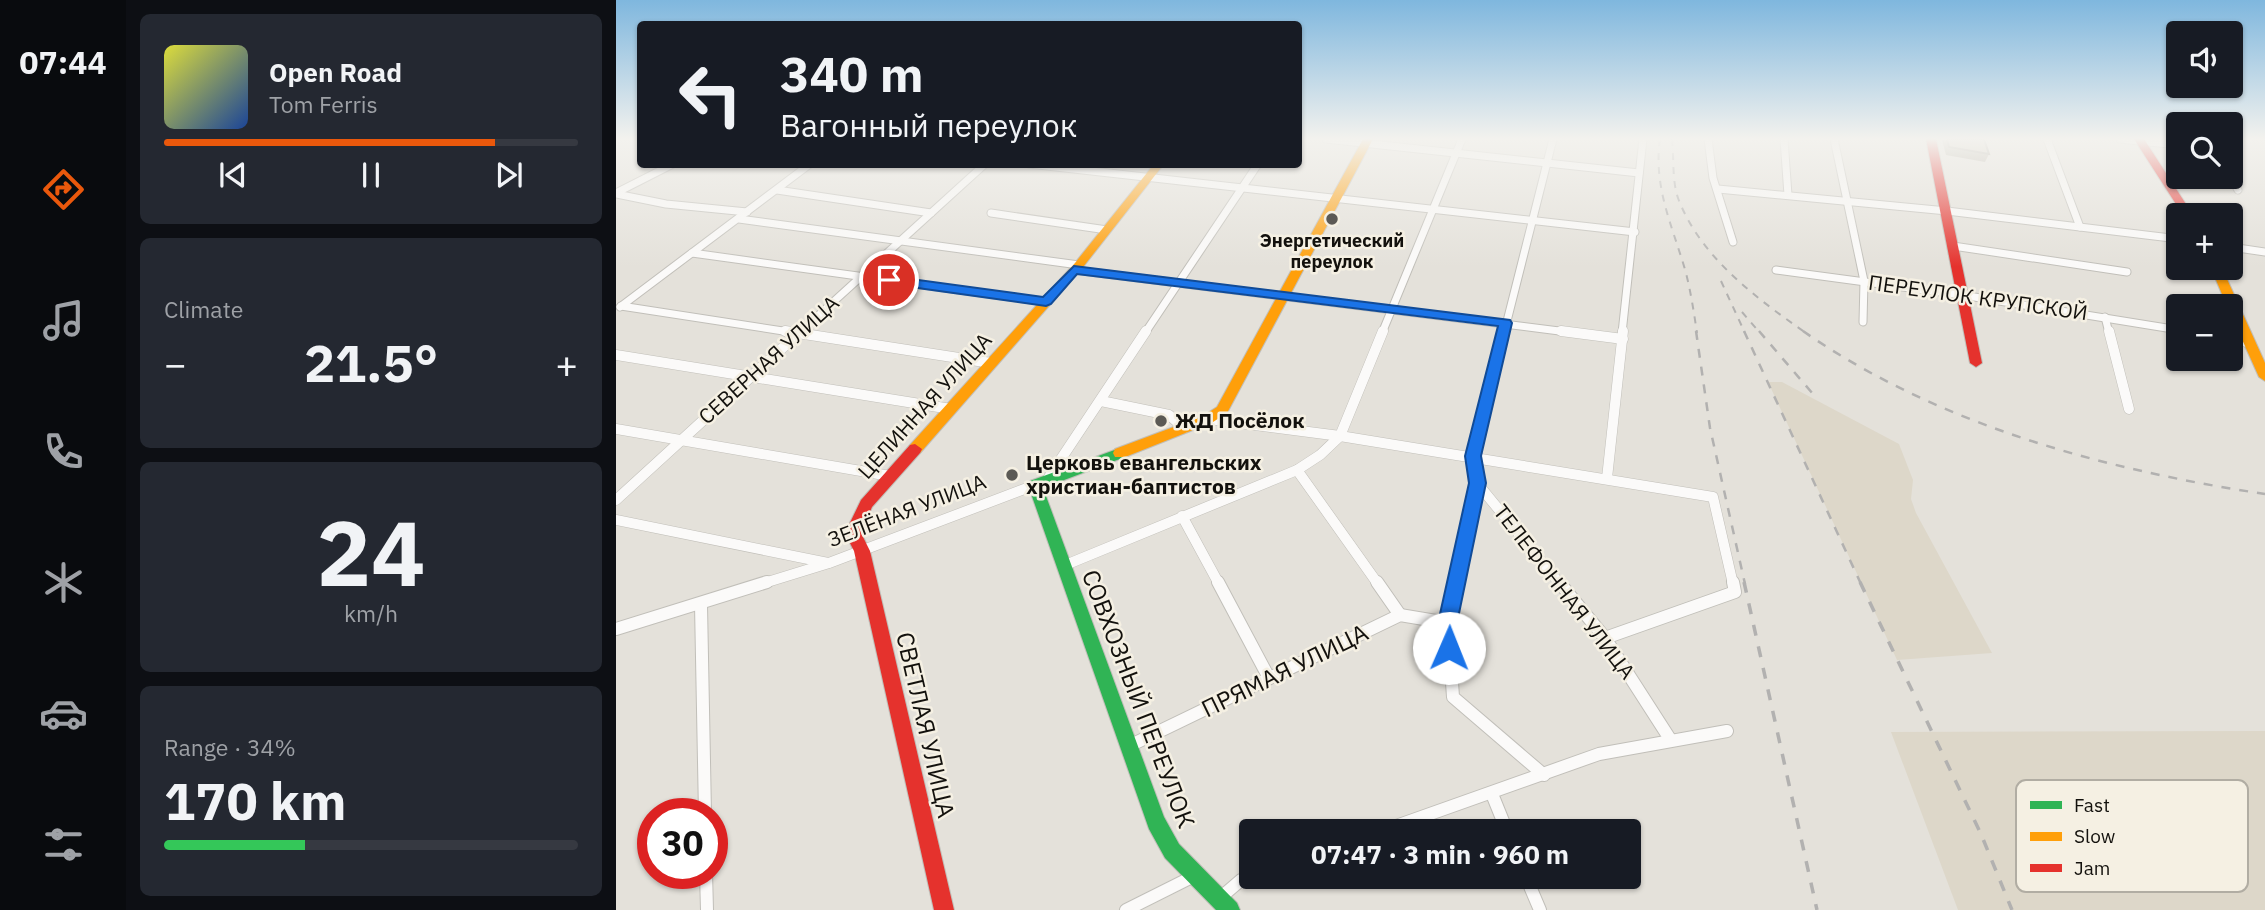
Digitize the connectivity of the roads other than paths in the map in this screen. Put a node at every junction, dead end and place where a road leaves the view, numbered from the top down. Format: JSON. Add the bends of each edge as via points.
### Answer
{"nodes":[{"id":1,"x":639,"y":181,"type":"edge"},
{"id":2,"x":787,"y":181,"type":"edge"},
{"id":3,"x":966,"y":181,"type":"edge"},
{"id":4,"x":1146,"y":181,"type":"edge"},
{"id":5,"x":1178,"y":181,"type":"edge"},
{"id":6,"x":1247,"y":181,"type":"edge"},
{"id":7,"x":1345,"y":181,"type":"edge"},
{"id":8,"x":1444,"y":181,"type":"edge"},
{"id":9,"x":1541,"y":181,"type":"edge"},
{"id":10,"x":1638,"y":181,"type":"edge"},
{"id":11,"x":1713,"y":181,"type":"edge"},
{"id":12,"x":1787,"y":181,"type":"edge"},
{"id":13,"x":1842,"y":181,"type":"edge"},
{"id":14,"x":1940,"y":181,"type":"edge"},
{"id":15,"x":2063,"y":181,"type":"edge"},
{"id":16,"x":2166,"y":181,"type":"edge"},
{"id":17,"x":1242,"y":189,"type":"junction"},
{"id":18,"x":1718,"y":189,"type":"junction"},
{"id":19,"x":776,"y":190,"type":"junction"},
{"id":20,"x":616,"y":193,"type":"edge"},
{"id":21,"x":1788,"y":195,"type":"junction"},
{"id":22,"x":1335,"y":200,"type":"junction"},
{"id":23,"x":1845,"y":201,"type":"junction"},
{"id":24,"x":2180,"y":203,"type":"edge"},
{"id":25,"x":1947,"y":211,"type":"junction"},
{"id":26,"x":747,"y":212,"type":"junction"},
{"id":27,"x":1431,"y":212,"type":"junction"},
{"id":28,"x":931,"y":213,"type":"junction"},
{"id":29,"x":991,"y":213,"type":"dead end"},
{"id":30,"x":738,"y":219,"type":"junction"},
{"id":31,"x":1530,"y":222,"type":"junction"},
{"id":32,"x":2080,"y":227,"type":"junction"},
{"id":33,"x":1107,"y":230,"type":"junction"},
{"id":34,"x":1635,"y":232,"type":"junction"},
{"id":35,"x":2166,"y":237,"type":"edge"},
{"id":36,"x":900,"y":242,"type":"junction"},
{"id":37,"x":1733,"y":242,"type":"dead end"},
{"id":38,"x":1953,"y":246,"type":"junction"},
{"id":39,"x":2243,"y":249,"type":"edge"},
{"id":40,"x":2265,"y":252,"type":"edge"},
{"id":41,"x":692,"y":253,"type":"junction"},
{"id":42,"x":1076,"y":267,"type":"junction"},
{"id":43,"x":1776,"y":270,"type":"dead end"},
{"id":44,"x":2127,"y":272,"type":"dead end"},
{"id":45,"x":863,"y":277,"type":"junction"},
{"id":46,"x":2221,"y":280,"type":"edge"},
{"id":47,"x":1178,"y":281,"type":"junction"},
{"id":48,"x":1864,"y":281,"type":"junction"},
{"id":49,"x":1286,"y":294,"type":"junction"},
{"id":50,"x":1962,"y":295,"type":"junction"},
{"id":51,"x":1046,"y":302,"type":"junction"},
{"id":52,"x":618,"y":308,"type":"edge"},
{"id":53,"x":1395,"y":308,"type":"junction"},
{"id":54,"x":2105,"y":317,"type":"junction"},
{"id":55,"x":1863,"y":322,"type":"dead end"},
{"id":56,"x":1505,"y":323,"type":"junction"},
{"id":57,"x":2166,"y":328,"type":"edge"},
{"id":58,"x":796,"y":334,"type":"junction"},
{"id":59,"x":1623,"y":339,"type":"junction"},
{"id":60,"x":2243,"y":341,"type":"edge"},
{"id":61,"x":2248,"y":342,"type":"junction"},
{"id":62,"x":616,"y":355,"type":"edge"},
{"id":63,"x":991,"y":363,"type":"junction"},
{"id":64,"x":1976,"y":363,"type":"dead end"},
{"id":65,"x":751,"y":376,"type":"junction"},
{"id":66,"x":2265,"y":377,"type":"edge"},
{"id":67,"x":1101,"y":401,"type":"junction"},
{"id":68,"x":951,"y":410,"type":"junction"},
{"id":69,"x":2129,"y":410,"type":"dead end"},
{"id":70,"x":1208,"y":419,"type":"junction"},
{"id":71,"x":1184,"y":428,"type":"junction"},
{"id":72,"x":616,"y":429,"type":"edge"},
{"id":73,"x":1340,"y":436,"type":"junction"},
{"id":74,"x":681,"y":440,"type":"junction"},
{"id":75,"x":1473,"y":456,"type":"junction"},
{"id":76,"x":1297,"y":470,"type":"junction"},
{"id":77,"x":890,"y":476,"type":"junction"},
{"id":78,"x":1607,"y":478,"type":"junction"},
{"id":79,"x":1041,"y":482,"type":"junction"},
{"id":80,"x":1478,"y":483,"type":"junction"},
{"id":81,"x":616,"y":500,"type":"edge"},
{"id":82,"x":1182,"y":516,"type":"junction"},
{"id":83,"x":616,"y":520,"type":"edge"},
{"id":84,"x":862,"y":551,"type":"junction"},
{"id":85,"x":830,"y":563,"type":"junction"},
{"id":86,"x":1063,"y":566,"type":"junction"},
{"id":87,"x":701,"y":605,"type":"junction"},
{"id":88,"x":1400,"y":615,"type":"junction"},
{"id":89,"x":1448,"y":623,"type":"junction"},
{"id":90,"x":616,"y":629,"type":"edge"},
{"id":91,"x":1605,"y":638,"type":"junction"},
{"id":92,"x":1269,"y":678,"type":"junction"},
{"id":93,"x":1727,"y":731,"type":"dead end"},
{"id":94,"x":1670,"y":739,"type":"junction"},
{"id":95,"x":1127,"y":747,"type":"junction"},
{"id":96,"x":1544,"y":775,"type":"junction"},
{"id":97,"x":1492,"y":794,"type":"junction"},
{"id":98,"x":705,"y":798,"type":"edge"},
{"id":99,"x":1418,"y":819,"type":"edge"},
{"id":100,"x":1502,"y":819,"type":"edge"},
{"id":101,"x":1196,"y":875,"type":"junction"},
{"id":102,"x":1239,"y":882,"type":"edge"},
{"id":103,"x":706,"y":889,"type":"edge"},
{"id":104,"x":1531,"y":889,"type":"edge"},
{"id":105,"x":1220,"y":898,"type":"junction"},
{"id":106,"x":707,"y":910,"type":"edge"},
{"id":107,"x":944,"y":910,"type":"edge"},
{"id":108,"x":1126,"y":910,"type":"edge"},
{"id":109,"x":1230,"y":910,"type":"edge"},
{"id":110,"x":1539,"y":910,"type":"edge"}],
"edges":[{"from":1,"to":20,"type":"street"},
{"from":2,"to":19,"type":"street"},
{"from":3,"to":28,"type":"street","name":"СЕВЕРНАЯ УЛИЦА"},
{"from":4,"to":33,"type":"street","name":"ЦЕЛИННАЯ УЛИЦА"},
{"from":5,"to":17,"type":"street"},
{"from":6,"to":17,"type":"street"},
{"from":7,"to":22,"type":"street"},
{"from":8,"to":27,"type":"street"},
{"from":9,"to":31,"type":"street"},
{"from":10,"to":34,"type":"street"},
{"from":11,"to":18,"type":"street"},
{"from":12,"to":21,"type":"street"},
{"from":13,"to":23,"type":"street"},
{"from":14,"to":25,"type":"street"},
{"from":15,"to":32,"type":"street"},
{"from":16,"to":24,"type":"street"},
{"from":17,"to":22,"type":"street"},
{"from":17,"to":47,"type":"street"},
{"from":18,"to":21,"type":"street"},
{"from":18,"to":37,"type":"street"},
{"from":19,"to":26,"type":"street"},
{"from":19,"to":28,"type":"street"},
{"from":20,"to":26,"type":"street","via":[[666,204]]},
{"from":21,"to":23,"type":"street"},
{"from":22,"to":27,"type":"street"},
{"from":22,"to":49,"type":"street"},
{"from":23,"to":25,"type":"street"},
{"from":23,"to":48,"type":"street"},
{"from":25,"to":32,"type":"street"},
{"from":25,"to":38,"type":"street"},
{"from":26,"to":30,"type":"street"},
{"from":27,"to":31,"type":"street"},
{"from":27,"to":53,"type":"street"},
{"from":28,"to":36,"type":"street","name":"СЕВЕРНАЯ УЛИЦА"},
{"from":29,"to":33,"type":"street"},
{"from":30,"to":36,"type":"street"},
{"from":30,"to":41,"type":"street"},
{"from":31,"to":34,"type":"street"},
{"from":31,"to":56,"type":"street"},
{"from":32,"to":35,"type":"street"},
{"from":33,"to":42,"type":"street","name":"ЦЕЛИННАЯ УЛИЦА"},
{"from":34,"to":59,"type":"street"},
{"from":36,"to":42,"type":"street"},
{"from":36,"to":45,"type":"street","name":"СЕВЕРНАЯ УЛИЦА"},
{"from":38,"to":44,"type":"street"},
{"from":38,"to":50,"type":"street"},
{"from":39,"to":40,"type":"street"},
{"from":41,"to":45,"type":"street"},
{"from":41,"to":52,"type":"street"},
{"from":42,"to":47,"type":"street"},
{"from":42,"to":51,"type":"street","name":"ЦЕЛИННАЯ УЛИЦА"},
{"from":43,"to":48,"type":"street","name":"ПЕРЕУЛОК КРУПСКОЙ"},
{"from":45,"to":51,"type":"street"},
{"from":45,"to":58,"type":"street","name":"СЕВЕРНАЯ УЛИЦА"},
{"from":46,"to":61,"type":"street"},
{"from":47,"to":49,"type":"street"},
{"from":47,"to":67,"type":"street"},
{"from":48,"to":50,"type":"street","name":"ПЕРЕУЛОК КРУПСКОЙ"},
{"from":48,"to":55,"type":"street"},
{"from":49,"to":53,"type":"street"},
{"from":49,"to":70,"type":"street","via":[[1228,403]]},
{"from":50,"to":54,"type":"street","name":"ПЕРЕУЛОК КРУПСКОЙ"},
{"from":50,"to":64,"type":"street"},
{"from":51,"to":63,"type":"street","name":"ЦЕЛИННАЯ УЛИЦА"},
{"from":52,"to":58,"type":"street"},
{"from":53,"to":56,"type":"street"},
{"from":53,"to":73,"type":"street"},
{"from":54,"to":57,"type":"street","name":"ПЕРЕУЛОК КРУПСКОЙ"},
{"from":54,"to":69,"type":"street"},
{"from":56,"to":59,"type":"street"},
{"from":56,"to":75,"type":"street"},
{"from":58,"to":63,"type":"street"},
{"from":58,"to":65,"type":"street","name":"СЕВЕРНАЯ УЛИЦА"},
{"from":59,"to":78,"type":"street"},
{"from":60,"to":61,"type":"street"},
{"from":61,"to":66,"type":"street"},
{"from":62,"to":65,"type":"street"},
{"from":63,"to":68,"type":"street","name":"ЦЕЛИННАЯ УЛИЦА"},
{"from":65,"to":68,"type":"street"},
{"from":65,"to":74,"type":"street","name":"СЕВЕРНАЯ УЛИЦА"},
{"from":67,"to":71,"type":"street","via":[[1169,415]]},
{"from":67,"to":79,"type":"street"},
{"from":68,"to":77,"type":"street","name":"ЦЕЛИННАЯ УЛИЦА"},
{"from":70,"to":71,"type":"street","name":"ЗЕЛЁНАЯ УЛИЦА"},
{"from":70,"to":73,"type":"street"},
{"from":71,"to":79,"type":"street","name":"ЗЕЛЁНАЯ УЛИЦА"},
{"from":72,"to":74,"type":"street"},
{"from":73,"to":75,"type":"street"},
{"from":73,"to":76,"type":"street"},
{"from":74,"to":77,"type":"street"},
{"from":74,"to":81,"type":"street","name":"СЕВЕРНАЯ УЛИЦА"},
{"from":75,"to":78,"type":"street"},
{"from":75,"to":80,"type":"street"},
{"from":76,"to":82,"type":"street"},
{"from":76,"to":88,"type":"street"},
{"from":77,"to":84,"type":"street","name":"ЦЕЛИННАЯ УЛИЦА","via":[[851,528],[852,540]]},
{"from":78,"to":91,"type":"street","via":[[1713,497],[1735,592]]},
{"from":79,"to":84,"type":"street","name":"ЗЕЛЁНАЯ УЛИЦА"},
{"from":79,"to":86,"type":"street","name":"СОВХОЗНЫЙ ПЕРЕУЛОК"},
{"from":80,"to":89,"type":"street"},
{"from":80,"to":91,"type":"street","name":"ТЕЛЕФОННАЯ УЛИЦА"},
{"from":82,"to":86,"type":"street"},
{"from":82,"to":92,"type":"street"},
{"from":83,"to":85,"type":"street"},
{"from":84,"to":85,"type":"street","name":"ЗЕЛЁНАЯ УЛИЦА"},
{"from":84,"to":107,"type":"street","name":"СВЕТЛАЯ УЛИЦА"},
{"from":85,"to":87,"type":"street","name":"ЗЕЛЁНАЯ УЛИЦА"},
{"from":86,"to":95,"type":"street","name":"СОВХОЗНЫЙ ПЕРЕУЛОК"},
{"from":87,"to":90,"type":"street","name":"ЗЕЛЁНАЯ УЛИЦА"},
{"from":87,"to":98,"type":"street"},
{"from":88,"to":89,"type":"street"},
{"from":88,"to":92,"type":"street","name":"ПРЯМАЯ УЛИЦА"},
{"from":89,"to":96,"type":"street","via":[[1453,697]]},
{"from":91,"to":94,"type":"street","name":"ТЕЛЕФОННАЯ УЛИЦА"},
{"from":92,"to":95,"type":"street","name":"ПРЯМАЯ УЛИЦА"},
{"from":93,"to":94,"type":"street"},
{"from":94,"to":96,"type":"street","via":[[1599,754]]},
{"from":95,"to":101,"type":"street","name":"СОВХОЗНЫЙ ПЕРЕУЛОК","via":[[1156,822],[1172,850]]},
{"from":96,"to":97,"type":"street"},
{"from":97,"to":99,"type":"street"},
{"from":97,"to":100,"type":"street"},
{"from":101,"to":105,"type":"street","name":"СОВХОЗНЫЙ ПЕРЕУЛОК"},
{"from":101,"to":108,"type":"street"},
{"from":102,"to":105,"type":"street"},
{"from":103,"to":106,"type":"street"},
{"from":104,"to":110,"type":"street"},
{"from":105,"to":109,"type":"street","name":"СОВХОЗНЫЙ ПЕРЕУЛОК"}]}
